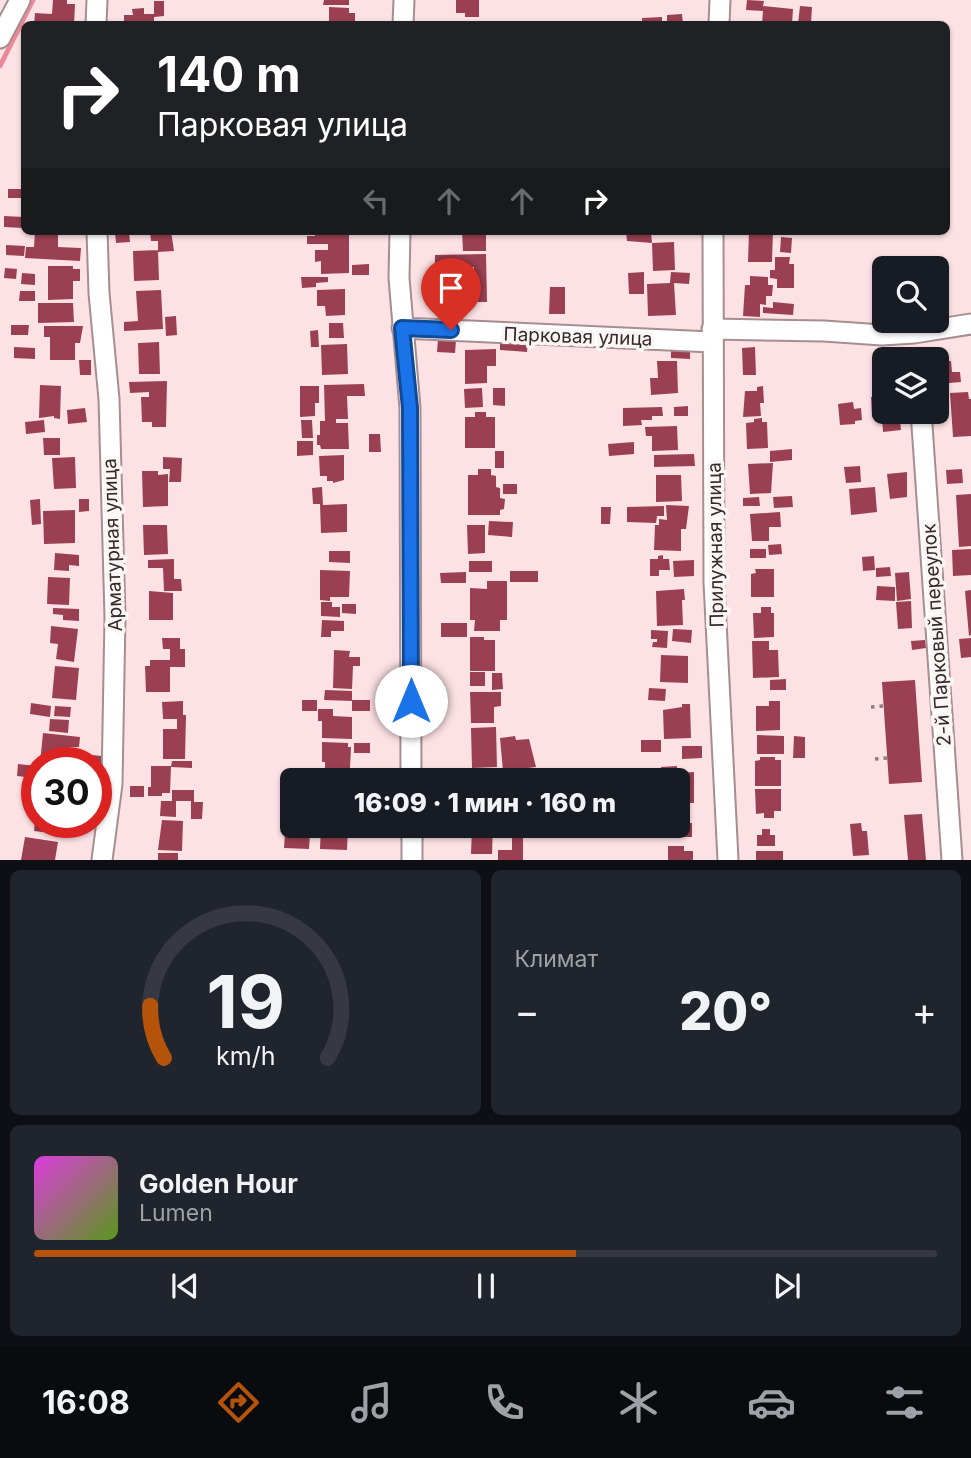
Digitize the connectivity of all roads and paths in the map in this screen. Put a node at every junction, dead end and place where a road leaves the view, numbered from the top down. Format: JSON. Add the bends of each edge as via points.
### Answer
{"nodes":[{"id":1,"x":20,"y":0,"type":"edge"},
{"id":2,"x":97,"y":0,"type":"edge"},
{"id":3,"x":404,"y":0,"type":"edge"},
{"id":4,"x":720,"y":0,"type":"edge"},
{"id":5,"x":96,"y":21,"type":"edge"},
{"id":6,"x":403,"y":21,"type":"edge"},
{"id":7,"x":719,"y":21,"type":"edge"},
{"id":8,"x":0,"y":38,"type":"edge"},
{"id":9,"x":97,"y":235,"type":"edge"},
{"id":10,"x":400,"y":235,"type":"edge"},
{"id":11,"x":713,"y":235,"type":"edge"},
{"id":12,"x":971,"y":324,"type":"edge"},
{"id":13,"x":402,"y":328,"type":"junction"},
{"id":14,"x":712,"y":335,"type":"junction"},
{"id":15,"x":922,"y":424,"type":"edge"},
{"id":16,"x":884,"y":706,"type":"dead end"},
{"id":17,"x":871,"y":707,"type":"dead end"},
{"id":18,"x":888,"y":758,"type":"dead end"},
{"id":19,"x":875,"y":759,"type":"dead end"},
{"id":20,"x":411,"y":768,"type":"edge"},
{"id":21,"x":412,"y":838,"type":"edge"},
{"id":22,"x":102,"y":859,"type":"edge"},
{"id":23,"x":412,"y":859,"type":"edge"},
{"id":24,"x":728,"y":859,"type":"edge"},
{"id":25,"x":951,"y":859,"type":"edge"}],
"edges":[{"from":1,"to":8,"type":"street"},
{"from":2,"to":5,"type":"street"},
{"from":3,"to":6,"type":"street"},
{"from":4,"to":7,"type":"street"},
{"from":9,"to":22,"type":"street","name":"Арматурная улица","via":[[115,617],[113,772]]},
{"from":10,"to":13,"type":"street"},
{"from":11,"to":14,"type":"street","name":"Прилужная улица"},
{"from":12,"to":14,"type":"street","name":"Парковая улица","via":[[914,333]]},
{"from":13,"to":14,"type":"street","name":"Парковая улица"},
{"from":13,"to":20,"type":"street","via":[[410,408]]},
{"from":14,"to":24,"type":"street","name":"Прилужная улица","via":[[714,582]]},
{"from":15,"to":25,"type":"street","name":"2-й Парковый переулок"},
{"from":16,"to":17,"type":"path"},
{"from":18,"to":19,"type":"path"},
{"from":21,"to":23,"type":"street"}]}
